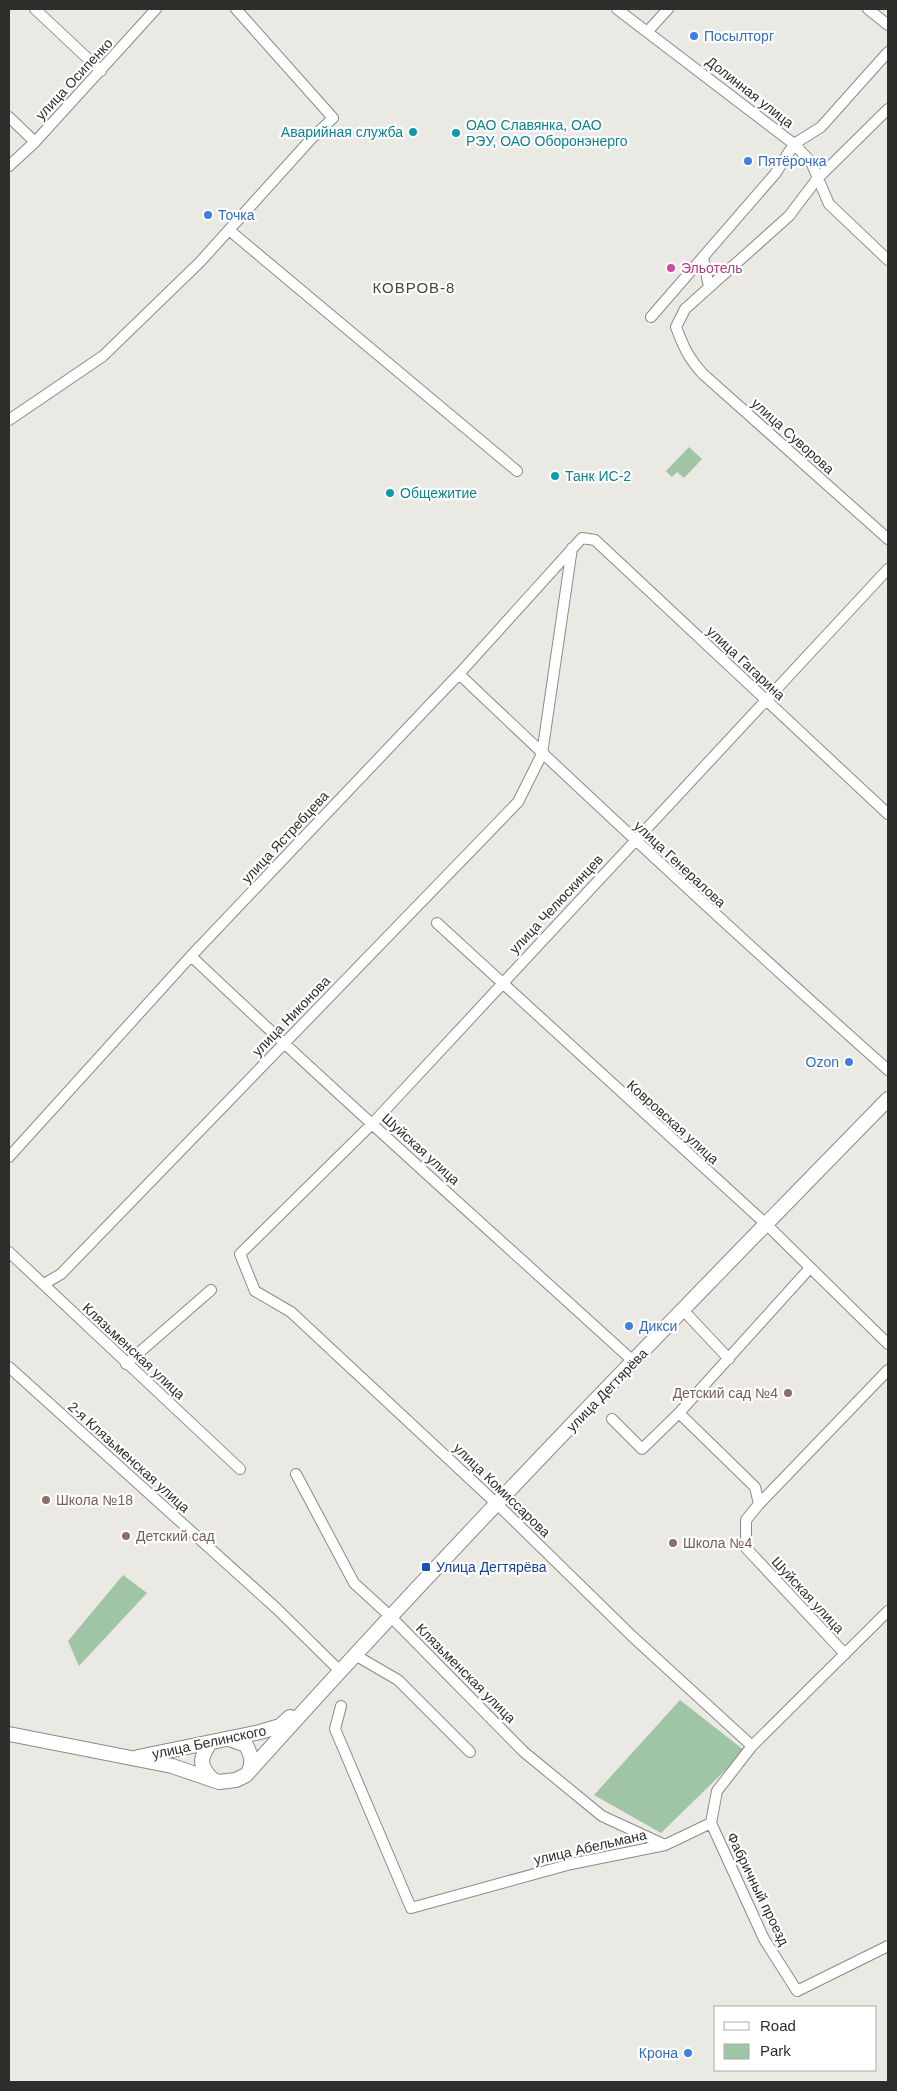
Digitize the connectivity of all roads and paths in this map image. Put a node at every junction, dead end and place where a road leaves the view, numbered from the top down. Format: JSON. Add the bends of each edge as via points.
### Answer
{"nodes":[{"id":1,"x":34,"y":9,"type":"edge"},
{"id":2,"x":156,"y":9,"type":"edge"},
{"id":3,"x":236,"y":9,"type":"edge"},
{"id":4,"x":618,"y":9,"type":"edge"},
{"id":5,"x":668,"y":9,"type":"edge"},
{"id":6,"x":868,"y":9,"type":"edge"},
{"id":7,"x":888,"y":25,"type":"edge"},
{"id":8,"x":648,"y":31,"type":"junction"},
{"id":9,"x":888,"y":52,"type":"edge"},
{"id":10,"x":101,"y":71,"type":"junction"},
{"id":11,"x":888,"y":109,"type":"edge"},
{"id":12,"x":9,"y":117,"type":"edge"},
{"id":13,"x":35,"y":142,"type":"junction"},
{"id":14,"x":794,"y":144,"type":"junction"},
{"id":15,"x":9,"y":166,"type":"edge"},
{"id":16,"x":817,"y":179,"type":"junction"},
{"id":17,"x":229,"y":230,"type":"junction"},
{"id":18,"x":703,"y":257,"type":"junction"},
{"id":19,"x":888,"y":260,"type":"edge"},
{"id":20,"x":709,"y":287,"type":"junction"},
{"id":21,"x":651,"y":317,"type":"dead end"},
{"id":22,"x":9,"y":420,"type":"edge"},
{"id":23,"x":517,"y":471,"type":"dead end"},
{"id":24,"x":582,"y":538,"type":"joint"},
{"id":25,"x":888,"y":540,"type":"edge"},
{"id":26,"x":572,"y":548,"type":"junction"},
{"id":27,"x":888,"y":569,"type":"edge"},
{"id":28,"x":459,"y":674,"type":"junction"},
{"id":29,"x":765,"y":700,"type":"junction"},
{"id":30,"x":542,"y":754,"type":"junction"},
{"id":31,"x":888,"y":814,"type":"edge"},
{"id":32,"x":634,"y":841,"type":"junction"},
{"id":33,"x":437,"y":923,"type":"dead end"},
{"id":34,"x":191,"y":956,"type":"junction"},
{"id":35,"x":501,"y":984,"type":"junction"},
{"id":36,"x":283,"y":1044,"type":"junction"},
{"id":37,"x":888,"y":1070,"type":"edge"},
{"id":38,"x":888,"y":1099,"type":"edge"},
{"id":39,"x":373,"y":1123,"type":"junction"},
{"id":40,"x":9,"y":1157,"type":"edge"},
{"id":41,"x":766,"y":1224,"type":"junction"},
{"id":42,"x":9,"y":1252,"type":"edge"},
{"id":43,"x":240,"y":1254,"type":"joint"},
{"id":44,"x":810,"y":1268,"type":"junction"},
{"id":45,"x":44,"y":1284,"type":"junction"},
{"id":46,"x":211,"y":1290,"type":"dead end"},
{"id":47,"x":683,"y":1310,"type":"junction"},
{"id":48,"x":888,"y":1344,"type":"edge"},
{"id":49,"x":729,"y":1358,"type":"junction"},
{"id":50,"x":633,"y":1361,"type":"junction"},
{"id":51,"x":126,"y":1364,"type":"junction"},
{"id":52,"x":9,"y":1367,"type":"edge"},
{"id":53,"x":888,"y":1370,"type":"edge"},
{"id":54,"x":679,"y":1413,"type":"junction"},
{"id":55,"x":612,"y":1419,"type":"dead end"},
{"id":56,"x":240,"y":1469,"type":"dead end"},
{"id":57,"x":296,"y":1474,"type":"dead end"},
{"id":58,"x":498,"y":1504,"type":"junction"},
{"id":59,"x":759,"y":1504,"type":"junction"},
{"id":60,"x":888,"y":1611,"type":"edge"},
{"id":61,"x":390,"y":1616,"type":"junction"},
{"id":62,"x":845,"y":1654,"type":"junction"},
{"id":63,"x":355,"y":1655,"type":"junction"},
{"id":64,"x":340,"y":1671,"type":"junction"},
{"id":65,"x":328,"y":1683,"type":"junction"},
{"id":66,"x":341,"y":1706,"type":"dead end"},
{"id":67,"x":9,"y":1734,"type":"edge"},
{"id":68,"x":229,"y":1739,"type":"junction"},
{"id":69,"x":210,"y":1743,"type":"junction"},
{"id":70,"x":752,"y":1746,"type":"junction"},
{"id":71,"x":470,"y":1752,"type":"dead end"},
{"id":72,"x":132,"y":1758,"type":"junction"},
{"id":73,"x":246,"y":1775,"type":"junction"},
{"id":74,"x":213,"y":1780,"type":"junction"},
{"id":75,"x":711,"y":1823,"type":"junction"},
{"id":76,"x":665,"y":1845,"type":"junction"},
{"id":77,"x":888,"y":1946,"type":"edge"}],
"edges":[{"from":1,"to":10,"type":"street"},
{"from":2,"to":10,"type":"street","name":"улица Осипенко"},
{"from":3,"to":17,"type":"street","via":[[333,118]]},
{"from":4,"to":8,"type":"street","name":"Долинная улица"},
{"from":5,"to":8,"type":"street"},
{"from":6,"to":7,"type":"street"},
{"from":8,"to":14,"type":"street","name":"Долинная улица"},
{"from":9,"to":14,"type":"street","via":[[822,127]]},
{"from":10,"to":13,"type":"street","name":"улица Осипенко"},
{"from":11,"to":16,"type":"street"},
{"from":12,"to":13,"type":"street"},
{"from":13,"to":15,"type":"street","name":"улица Осипенко"},
{"from":14,"to":16,"type":"street","name":"Долинная улица","via":[[810,162]]},
{"from":14,"to":18,"type":"street","via":[[775,174]]},
{"from":16,"to":19,"type":"street","name":"Долинная улица","via":[[829,204]]},
{"from":16,"to":20,"type":"street","via":[[789,216]]},
{"from":17,"to":22,"type":"street","via":[[102,356]]},
{"from":17,"to":23,"type":"street"},
{"from":18,"to":20,"type":"street"},
{"from":18,"to":21,"type":"street"},
{"from":20,"to":25,"type":"street","name":"улица Суворова","via":[[685,309],[676,327],[690,360]]},
{"from":24,"to":26,"type":"street","name":"улица Ястребцева"},
{"from":24,"to":29,"type":"street","name":"улица Гагарина","via":[[595,540]]},
{"from":26,"to":28,"type":"street","name":"улица Ястребцева"},
{"from":26,"to":30,"type":"street","name":"улица Никонова"},
{"from":27,"to":29,"type":"street","name":"улица Челюскинцев"},
{"from":28,"to":30,"type":"street","name":"улица Генералова"},
{"from":28,"to":34,"type":"street","name":"улица Ястребцева"},
{"from":29,"to":31,"type":"street","name":"улица Гагарина"},
{"from":29,"to":32,"type":"street","name":"улица Челюскинцев"},
{"from":30,"to":32,"type":"street","name":"улица Генералова"},
{"from":30,"to":36,"type":"street","name":"улица Никонова","via":[[518,802]]},
{"from":32,"to":35,"type":"street","name":"улица Челюскинцев"},
{"from":32,"to":37,"type":"street","name":"улица Генералова"},
{"from":33,"to":35,"type":"street","name":"Ковровская улица"},
{"from":34,"to":36,"type":"street","name":"Шуйская улица"},
{"from":34,"to":40,"type":"street","name":"улица Ястребцева"},
{"from":35,"to":39,"type":"street","name":"улица Челюскинцев"},
{"from":35,"to":41,"type":"street","name":"Ковровская улица"},
{"from":36,"to":39,"type":"street","name":"Шуйская улица"},
{"from":36,"to":45,"type":"street","name":"улица Никонова","via":[[61,1274]]},
{"from":38,"to":41,"type":"main road","name":"улица Дегтярёва"},
{"from":39,"to":43,"type":"street","name":"улица Челюскинцев"},
{"from":39,"to":50,"type":"street","name":"Шуйская улица"},
{"from":41,"to":44,"type":"street","name":"Ковровская улица"},
{"from":41,"to":47,"type":"main road","name":"улица Дегтярёва"},
{"from":42,"to":45,"type":"street","name":"Клязьменская улица"},
{"from":43,"to":58,"type":"street","name":"улица Комиссарова","via":[[255,1291],[291,1312]]},
{"from":44,"to":48,"type":"street","name":"Ковровская улица"},
{"from":44,"to":49,"type":"street"},
{"from":45,"to":51,"type":"street","name":"Клязьменская улица"},
{"from":46,"to":51,"type":"street"},
{"from":47,"to":49,"type":"street"},
{"from":47,"to":50,"type":"main road","name":"улица Дегтярёва"},
{"from":49,"to":54,"type":"street"},
{"from":50,"to":58,"type":"main road","name":"улица Дегтярёва"},
{"from":51,"to":56,"type":"street","name":"Клязьменская улица"},
{"from":52,"to":64,"type":"street","name":"2-я Клязьменская улица","via":[[276,1608]]},
{"from":53,"to":59,"type":"street","name":"Шуйская улица"},
{"from":54,"to":55,"type":"street","via":[[642,1449]]},
{"from":54,"to":59,"type":"street","via":[[755,1487]]},
{"from":57,"to":61,"type":"street","name":"Клязьменская улица","via":[[354,1583]]},
{"from":58,"to":61,"type":"main road","name":"улица Дегтярёва"},
{"from":58,"to":70,"type":"street","name":"улица Комиссарова","via":[[633,1637]]},
{"from":59,"to":62,"type":"street","name":"Шуйская улица","via":[[746,1520],[746,1548]]},
{"from":60,"to":62,"type":"street"},
{"from":61,"to":63,"type":"main road","name":"улица Дегтярёва"},
{"from":61,"to":76,"type":"street","name":"Клязьменская улица","via":[[524,1752],[602,1816]]},
{"from":62,"to":70,"type":"street"},
{"from":63,"to":64,"type":"main road","name":"улица Дегтярёва"},
{"from":63,"to":71,"type":"street","via":[[398,1680]]},
{"from":64,"to":65,"type":"main road","name":"улица Дегтярёва"},
{"from":65,"to":68,"type":"main road","name":"улица Белинского","via":[[280,1726]]},
{"from":65,"to":73,"type":"main road","name":"улица Белинского"},
{"from":66,"to":76,"type":"street","name":"улица Абельмана","via":[[335,1729],[411,1908],[571,1864]]},
{"from":67,"to":72,"type":"main road","name":"улица Белинского"},
{"from":68,"to":69,"type":"main road","name":"улица Белинского"},
{"from":68,"to":73,"type":"main road","via":[[246,1745],[252,1757],[252,1766]]},
{"from":69,"to":72,"type":"main road","name":"улица Белинского"},
{"from":69,"to":74,"type":"main road","via":[[202,1755],[202,1764]]},
{"from":70,"to":75,"type":"street","via":[[717,1791]]},
{"from":72,"to":74,"type":"main road","name":"улица Белинского","via":[[172,1766]]},
{"from":73,"to":74,"type":"main road","name":"улица Белинского","via":[[236,1780]]},
{"from":75,"to":76,"type":"street","name":"улица Абельмана"},
{"from":75,"to":77,"type":"street","name":"Фабричный проезд","via":[[764,1939],[797,1991]]}]}
